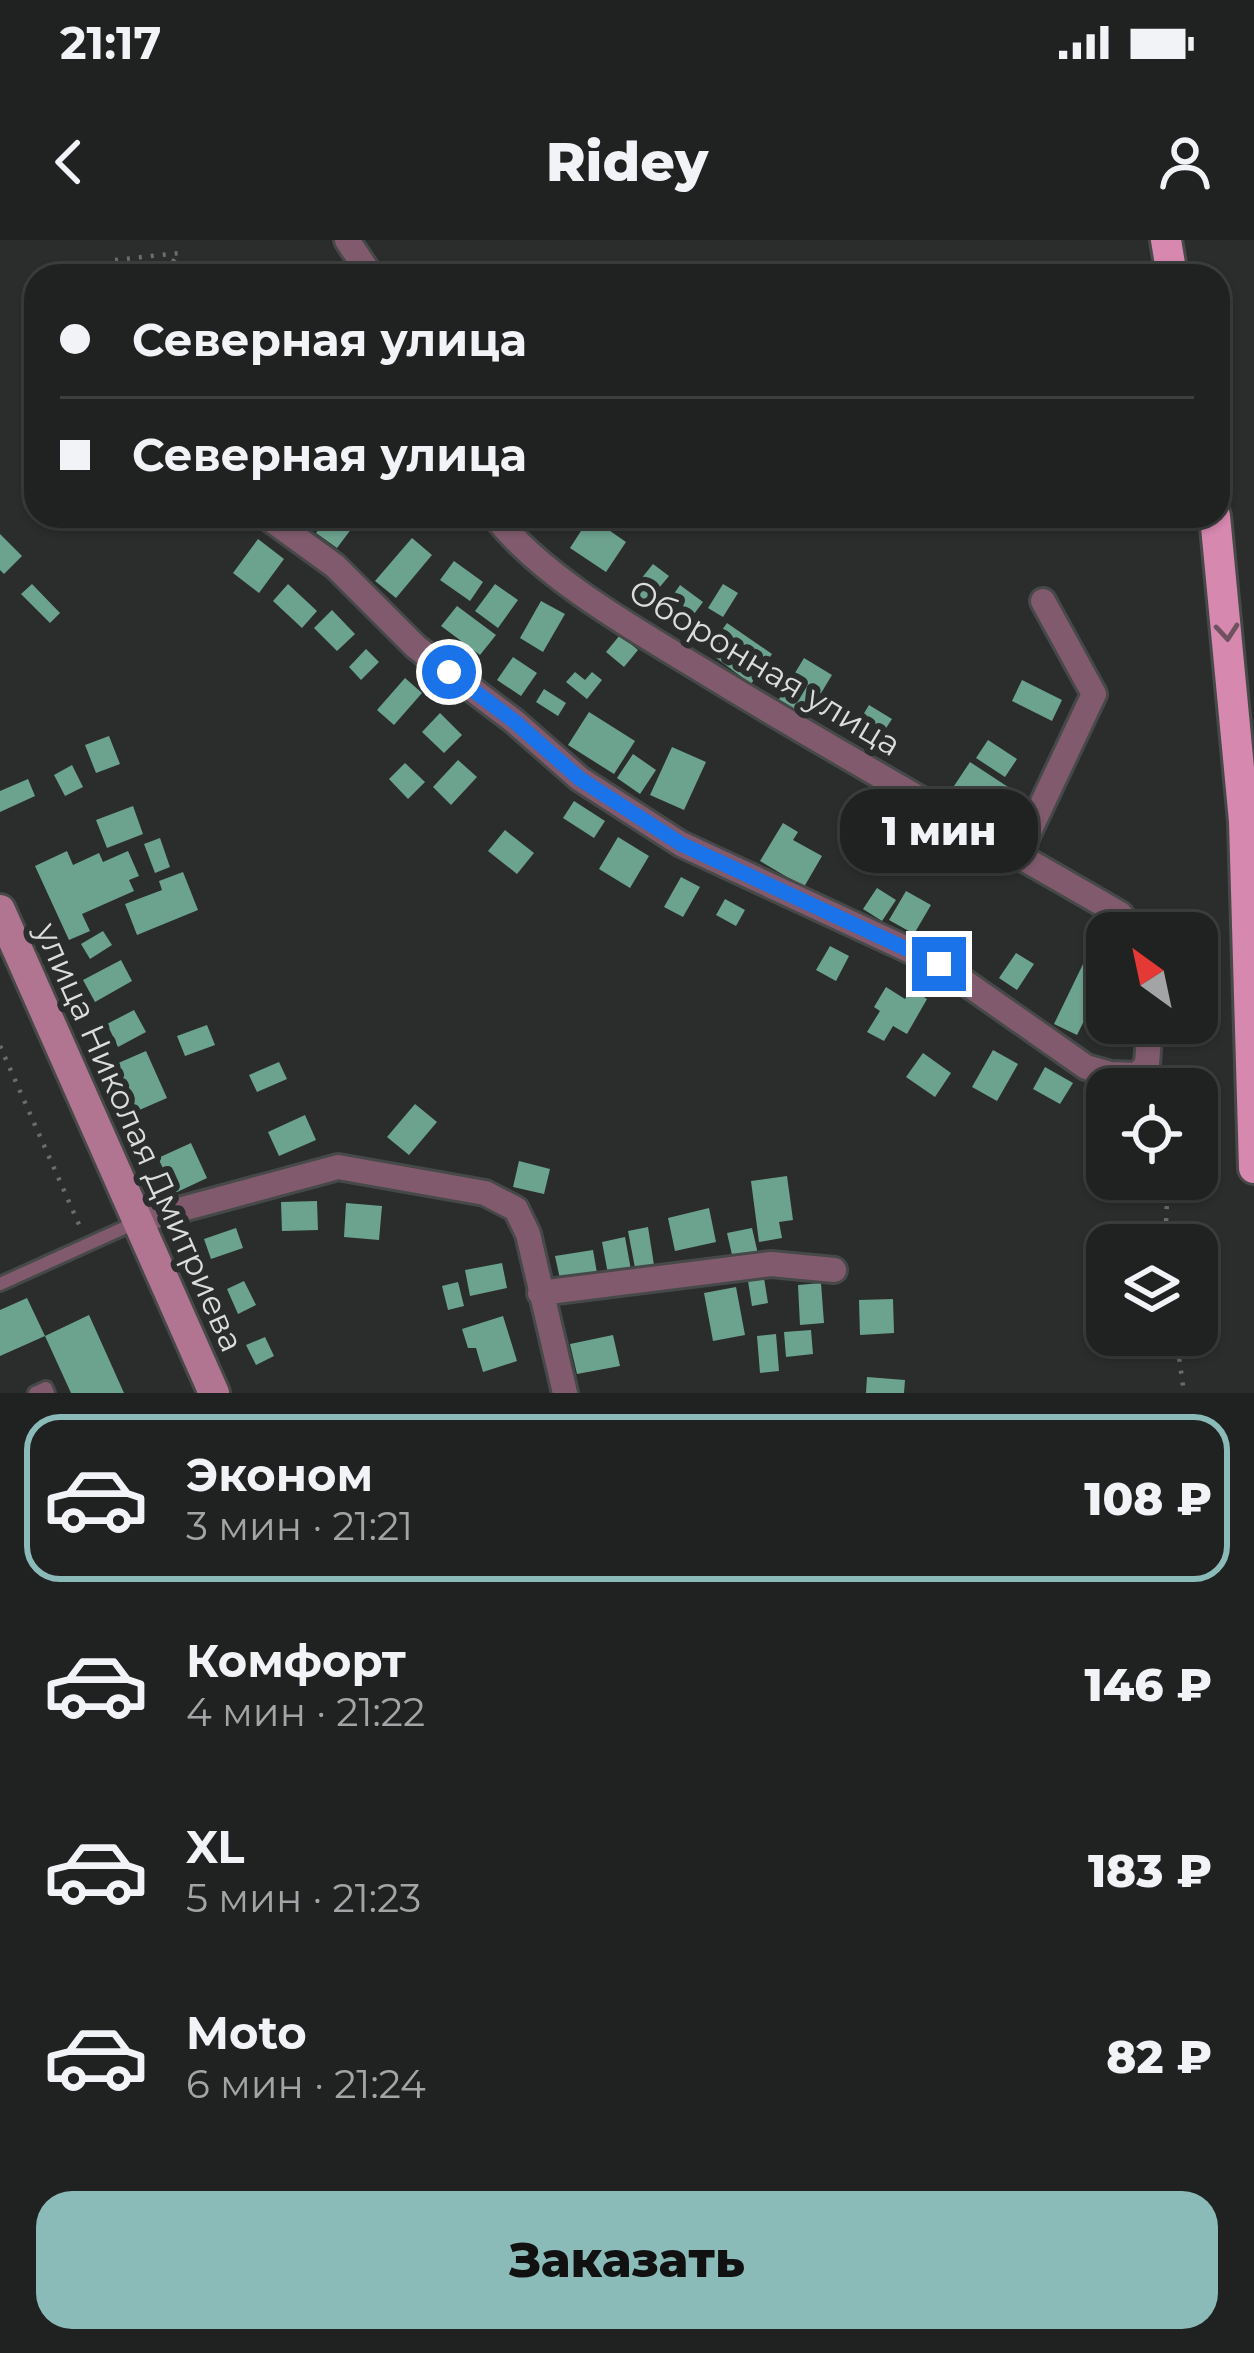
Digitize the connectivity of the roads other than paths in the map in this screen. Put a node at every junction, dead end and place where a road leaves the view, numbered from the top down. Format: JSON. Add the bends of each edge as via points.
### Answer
{"nodes":[{"id":1,"x":283,"y":528,"type":"edge"},
{"id":2,"x":508,"y":528,"type":"edge"},
{"id":3,"x":1216,"y":528,"type":"edge"},
{"id":4,"x":1043,"y":602,"type":"dead end"},
{"id":5,"x":1018,"y":855,"type":"junction"},
{"id":6,"x":0,"y":910,"type":"edge"},
{"id":7,"x":1117,"y":912,"type":"edge"},
{"id":8,"x":1148,"y":1044,"type":"edge"},
{"id":9,"x":1254,"y":1168,"type":"edge"},
{"id":10,"x":138,"y":1221,"type":"junction"},
{"id":11,"x":834,"y":1270,"type":"dead end"},
{"id":12,"x":0,"y":1285,"type":"edge"},
{"id":13,"x":540,"y":1293,"type":"junction"},
{"id":14,"x":35,"y":1393,"type":"edge"},
{"id":15,"x":48,"y":1393,"type":"edge"},
{"id":16,"x":214,"y":1393,"type":"edge"},
{"id":17,"x":565,"y":1393,"type":"edge"}],
"edges":[{"from":1,"to":8,"type":"street","via":[[580,779],[681,844],[939,964],[1086,1067],[1138,1075]]},
{"from":2,"to":5,"type":"street","name":"Оборонная улица","via":[[614,617]]},
{"from":3,"to":9,"type":"main road","one_way":true,"via":[[1244,821]]},
{"from":4,"to":5,"type":"street","via":[[1094,694]]},
{"from":5,"to":7,"type":"street","name":"Оборонная улица"},
{"from":6,"to":10,"type":"street","name":"улица Николая Дмитриева"},
{"from":10,"to":12,"type":"lane"},
{"from":10,"to":13,"type":"street","via":[[338,1167],[464,1189],[516,1209]]},
{"from":10,"to":16,"type":"street","name":"улица Николая Дмитриева"},
{"from":11,"to":13,"type":"street","via":[[771,1264]]},
{"from":13,"to":17,"type":"street"},
{"from":14,"to":15,"type":"lane"}]}
